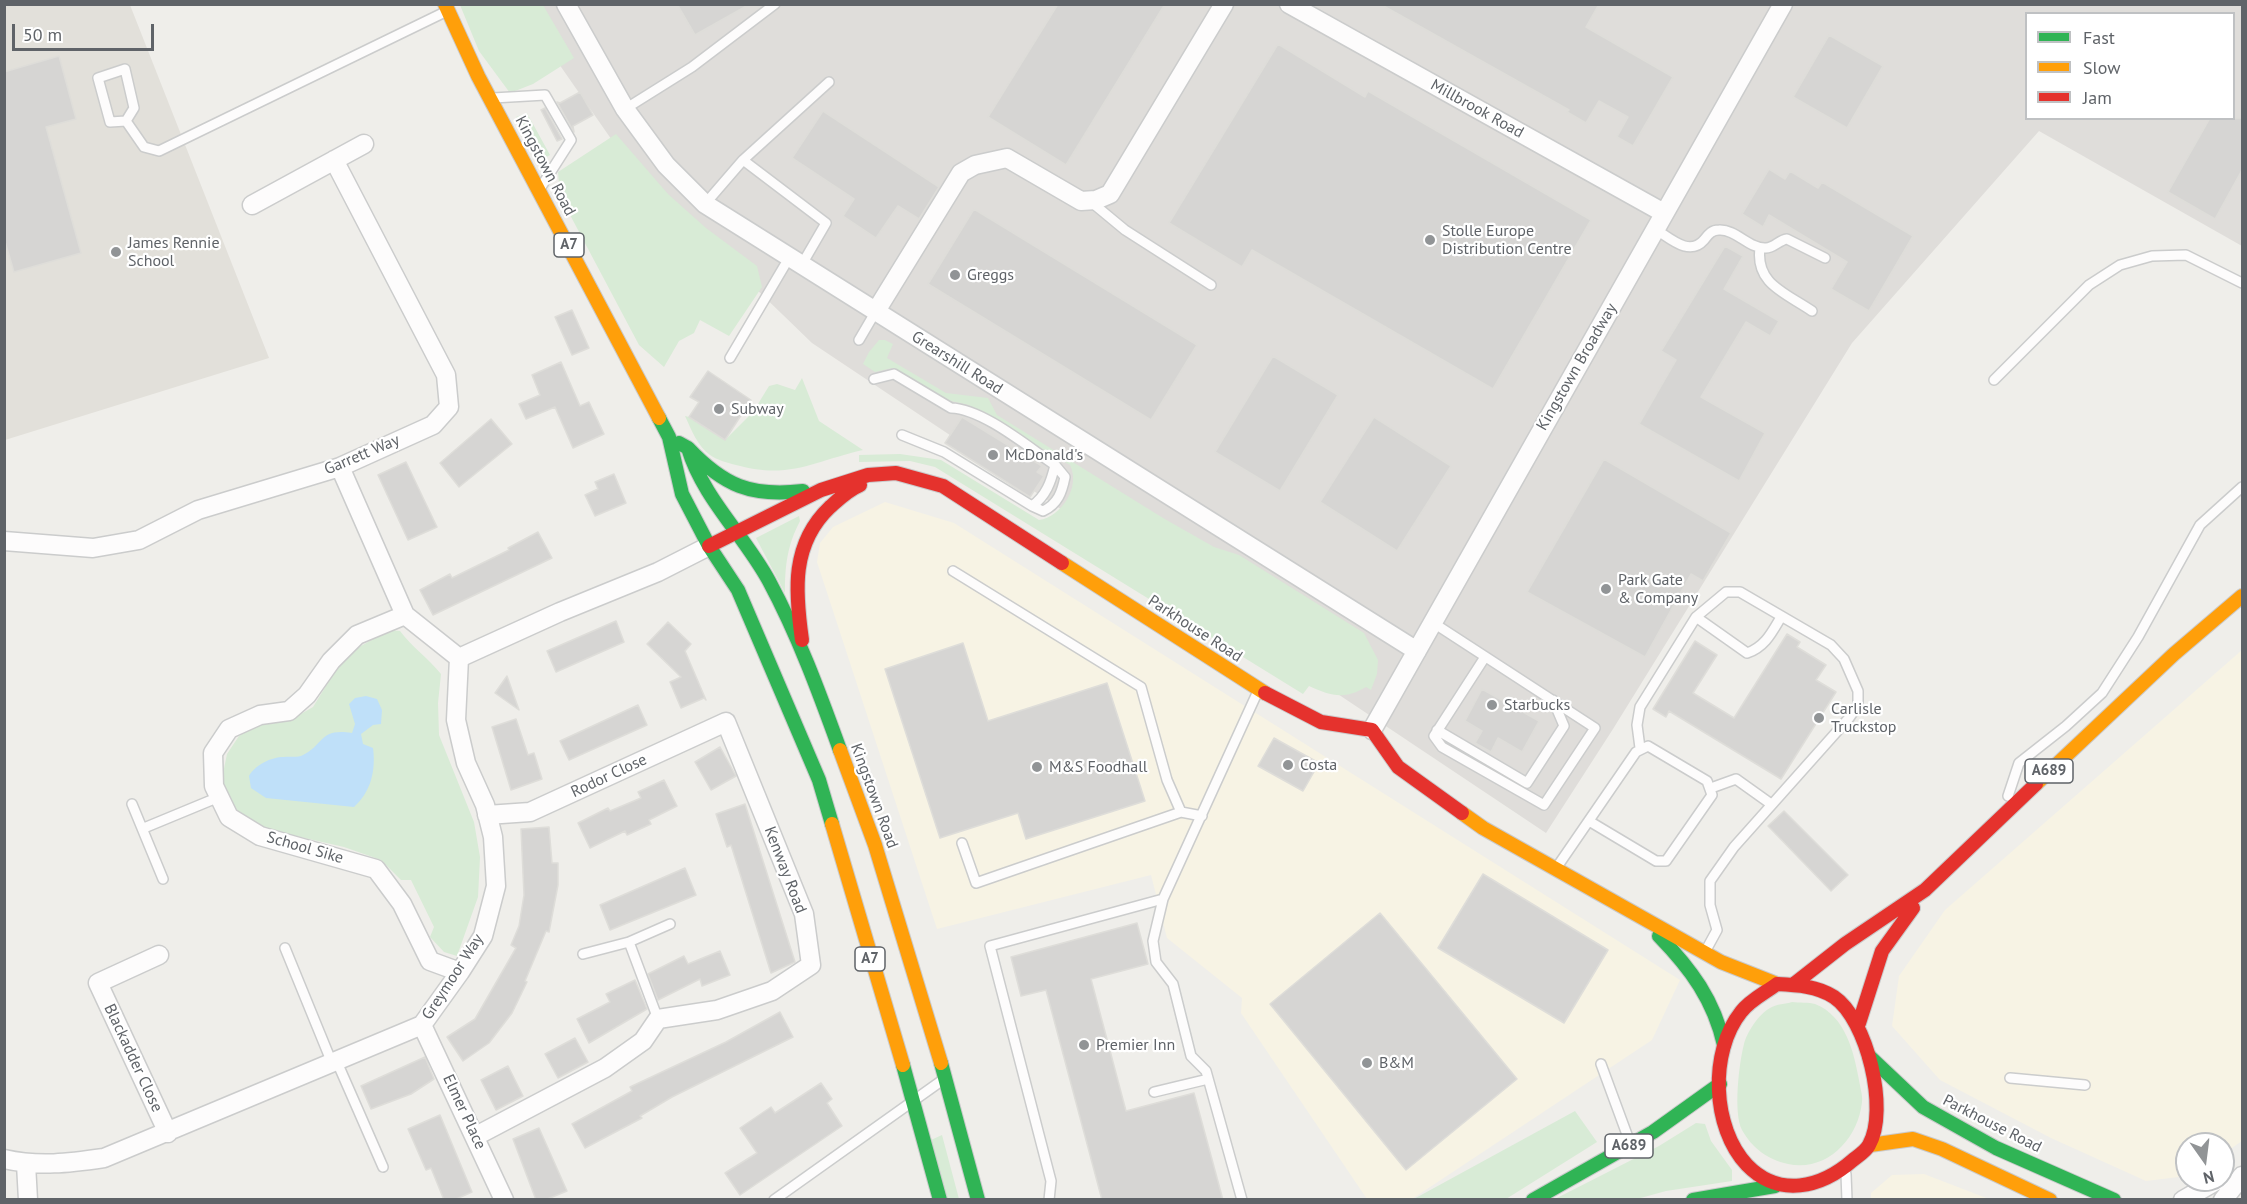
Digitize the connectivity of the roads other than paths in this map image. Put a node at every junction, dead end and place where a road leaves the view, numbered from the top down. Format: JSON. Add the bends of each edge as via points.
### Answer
{"nodes":[{"id":1,"x":566,"y":4,"type":"edge"},
{"id":2,"x":776,"y":4,"type":"edge"},
{"id":3,"x":1224,"y":4,"type":"edge"},
{"id":4,"x":1289,"y":4,"type":"edge"},
{"id":5,"x":1783,"y":4,"type":"edge"},
{"id":6,"x":446,"y":8,"type":"edge"},
{"id":7,"x":1312,"y":10,"type":"edge"},
{"id":8,"x":828,"y":82,"type":"dead end"},
{"id":9,"x":490,"y":98,"type":"junction"},
{"id":10,"x":625,"y":109,"type":"junction"},
{"id":11,"x":126,"y":121,"type":"junction"},
{"id":12,"x":364,"y":144,"type":"dead end"},
{"id":13,"x":334,"y":160,"type":"junction"},
{"id":14,"x":743,"y":160,"type":"junction"},
{"id":15,"x":540,"y":190,"type":"junction"},
{"id":16,"x":1089,"y":201,"type":"junction"},
{"id":17,"x":705,"y":204,"type":"junction"},
{"id":18,"x":252,"y":205,"type":"dead end"},
{"id":19,"x":1660,"y":221,"type":"junction"},
{"id":20,"x":1760,"y":248,"type":"junction"},
{"id":21,"x":1825,"y":258,"type":"dead end"},
{"id":22,"x":795,"y":262,"type":"junction"},
{"id":23,"x":2242,"y":283,"type":"edge"},
{"id":24,"x":1211,"y":285,"type":"dead end"},
{"id":25,"x":876,"y":311,"type":"junction"},
{"id":26,"x":1812,"y":311,"type":"dead end"},
{"id":27,"x":859,"y":340,"type":"dead end"},
{"id":28,"x":730,"y":358,"type":"dead end"},
{"id":29,"x":874,"y":379,"type":"dead end"},
{"id":30,"x":1994,"y":380,"type":"dead end"},
{"id":31,"x":902,"y":435,"type":"dead end"},
{"id":32,"x":669,"y":437,"type":"junction"},
{"id":33,"x":688,"y":448,"type":"junction"},
{"id":34,"x":1055,"y":465,"type":"junction"},
{"id":35,"x":340,"y":467,"type":"junction"},
{"id":36,"x":890,"y":472,"type":"junction"},
{"id":37,"x":829,"y":487,"type":"junction"},
{"id":38,"x":2242,"y":487,"type":"edge"},
{"id":39,"x":1032,"y":506,"type":"junction"},
{"id":40,"x":735,"y":533,"type":"junction"},
{"id":41,"x":4,"y":541,"type":"edge"},
{"id":42,"x":709,"y":546,"type":"junction"},
{"id":43,"x":953,"y":571,"type":"dead end"},
{"id":44,"x":2242,"y":596,"type":"edge"},
{"id":45,"x":405,"y":615,"type":"junction"},
{"id":46,"x":1781,"y":616,"type":"junction"},
{"id":47,"x":1696,"y":617,"type":"junction"},
{"id":48,"x":1432,"y":622,"type":"junction"},
{"id":49,"x":803,"y":650,"type":"junction"},
{"id":50,"x":1417,"y":651,"type":"junction"},
{"id":51,"x":1485,"y":657,"type":"junction"},
{"id":52,"x":459,"y":658,"type":"junction"},
{"id":53,"x":1258,"y":689,"type":"junction"},
{"id":54,"x":1553,"y":700,"type":"junction"},
{"id":55,"x":726,"y":722,"type":"joint"},
{"id":56,"x":1372,"y":730,"type":"junction"},
{"id":57,"x":1437,"y":730,"type":"junction"},
{"id":58,"x":1640,"y":748,"type":"junction"},
{"id":59,"x":1711,"y":788,"type":"junction"},
{"id":60,"x":219,"y":796,"type":"junction"},
{"id":61,"x":132,"y":804,"type":"dead end"},
{"id":62,"x":1771,"y":804,"type":"junction"},
{"id":63,"x":1181,"y":812,"type":"junction"},
{"id":64,"x":487,"y":815,"type":"junction"},
{"id":65,"x":2002,"y":815,"type":"junction"},
{"id":66,"x":1202,"y":816,"type":"junction"},
{"id":67,"x":1589,"y":821,"type":"junction"},
{"id":68,"x":144,"y":828,"type":"junction"},
{"id":69,"x":962,"y":843,"type":"dead end"},
{"id":70,"x":1557,"y":867,"type":"junction"},
{"id":71,"x":163,"y":879,"type":"dead end"},
{"id":72,"x":1925,"y":890,"type":"junction"},
{"id":73,"x":1163,"y":899,"type":"junction"},
{"id":74,"x":1642,"y":919,"type":"junction"},
{"id":75,"x":670,"y":924,"type":"dead end"},
{"id":76,"x":629,"y":942,"type":"junction"},
{"id":77,"x":285,"y":948,"type":"dead end"},
{"id":78,"x":1705,"y":952,"type":"junction"},
{"id":79,"x":583,"y":954,"type":"dead end"},
{"id":80,"x":159,"y":955,"type":"dead end"},
{"id":81,"x":460,"y":972,"type":"junction"},
{"id":82,"x":1777,"y":984,"type":"junction"},
{"id":83,"x":1794,"y":984,"type":"junction"},
{"id":84,"x":658,"y":1019,"type":"junction"},
{"id":85,"x":1859,"y":1023,"type":"junction"},
{"id":86,"x":422,"y":1024,"type":"junction"},
{"id":87,"x":1724,"y":1045,"type":"junction"},
{"id":88,"x":1869,"y":1056,"type":"junction"},
{"id":89,"x":334,"y":1063,"type":"junction"},
{"id":90,"x":1601,"y":1064,"type":"dead end"},
{"id":91,"x":946,"y":1078,"type":"junction"},
{"id":92,"x":2010,"y":1078,"type":"dead end"},
{"id":93,"x":1208,"y":1079,"type":"junction"},
{"id":94,"x":1720,"y":1084,"type":"junction"},
{"id":95,"x":2085,"y":1085,"type":"dead end"},
{"id":96,"x":1154,"y":1092,"type":"dead end"},
{"id":97,"x":915,"y":1102,"type":"junction"},
{"id":98,"x":168,"y":1133,"type":"junction"},
{"id":99,"x":476,"y":1136,"type":"junction"},
{"id":100,"x":1870,"y":1144,"type":"junction"},
{"id":101,"x":1630,"y":1145,"type":"junction"},
{"id":102,"x":4,"y":1160,"type":"edge"},
{"id":103,"x":26,"y":1164,"type":"junction"},
{"id":104,"x":383,"y":1167,"type":"dead end"},
{"id":105,"x":1845,"y":1168,"type":"junction"},
{"id":106,"x":1774,"y":1186,"type":"junction"},
{"id":107,"x":2211,"y":1192,"type":"edge"},
{"id":108,"x":28,"y":1200,"type":"edge"},
{"id":109,"x":504,"y":1200,"type":"edge"},
{"id":110,"x":774,"y":1200,"type":"edge"},
{"id":111,"x":939,"y":1200,"type":"edge"},
{"id":112,"x":978,"y":1200,"type":"edge"},
{"id":113,"x":1049,"y":1200,"type":"edge"},
{"id":114,"x":1242,"y":1200,"type":"edge"},
{"id":115,"x":1533,"y":1200,"type":"edge"},
{"id":116,"x":1693,"y":1200,"type":"edge"},
{"id":117,"x":1847,"y":1200,"type":"edge"},
{"id":118,"x":2050,"y":1200,"type":"edge"},
{"id":119,"x":2114,"y":1200,"type":"edge"},
{"id":120,"x":2183,"y":1200,"type":"edge"}],
"edges":[{"from":1,"to":10,"type":"street","name":"Grearshill Road"},
{"from":2,"to":10,"type":"lane","via":[[692,67]]},
{"from":3,"to":16,"type":"street","via":[[1119,181],[1110,194]]},
{"from":4,"to":7,"type":"street","name":"Millbrook Road"},
{"from":5,"to":19,"type":"street","name":"Kingstown Broadway"},
{"from":6,"to":9,"type":"main road","name":"Kingstown Road","number":"A7"},
{"from":6,"to":11,"type":"lane","via":[[159,151],[144,147]]},
{"from":7,"to":19,"type":"street","name":"Millbrook Road"},
{"from":8,"to":14,"type":"lane"},
{"from":9,"to":15,"type":"main road","name":"Kingstown Road","number":"A7"},
{"from":9,"to":15,"type":"lane","via":[[545,95],[571,140]]},
{"from":10,"to":17,"type":"street","name":"Grearshill Road","via":[[666,165]]},
{"from":11,"to":11,"type":"lane","via":[[110,122],[98,78],[125,69],[134,108]]},
{"from":12,"to":13,"type":"street"},
{"from":13,"to":18,"type":"street"},
{"from":13,"to":35,"type":"street","name":"Garrett Way","via":[[446,375],[449,407],[433,425]]},
{"from":14,"to":17,"type":"lane"},
{"from":14,"to":22,"type":"lane","via":[[826,223]]},
{"from":15,"to":32,"type":"main road","name":"Kingstown Road","number":"A7"},
{"from":16,"to":24,"type":"lane","via":[[1125,230]]},
{"from":16,"to":25,"type":"street","via":[[1081,201],[1007,158],[975,165],[961,173]]},
{"from":17,"to":22,"type":"street","name":"Grearshill Road"},
{"from":19,"to":20,"type":"lane","via":[[1682,245],[1691,248],[1711,232],[1720,230]]},
{"from":19,"to":48,"type":"street","name":"Kingstown Broadway"},
{"from":20,"to":21,"type":"lane","via":[[1787,239]]},
{"from":20,"to":26,"type":"lane","via":[[1759,265],[1766,280]]},
{"from":22,"to":25,"type":"street","name":"Grearshill Road"},
{"from":22,"to":28,"type":"lane"},
{"from":23,"to":30,"type":"lane","via":[[2186,255],[2152,256],[2120,265],[2089,285]]},
{"from":25,"to":27,"type":"lane"},
{"from":25,"to":50,"type":"street","name":"Grearshill Road"},
{"from":29,"to":34,"type":"lane","via":[[894,374],[951,408],[962,408],[996,426]]},
{"from":31,"to":39,"type":"lane","via":[[944,452]]},
{"from":32,"to":33,"type":"main road"},
{"from":32,"to":42,"type":"main road","name":"Kingstown Road","number":"A7","via":[[682,494]]},
{"from":33,"to":37,"type":"main road","via":[[702,464],[737,487],[775,495]]},
{"from":33,"to":40,"type":"main road","name":"Kingstown Road","number":"A7","via":[[695,471]]},
{"from":34,"to":39,"type":"lane","via":[[1041,499]]},
{"from":34,"to":39,"type":"lane","via":[[1065,477],[1062,491],[1053,506],[1043,510]]},
{"from":35,"to":41,"type":"street","name":"Garrett Way","via":[[198,510],[139,540],[93,548]]},
{"from":35,"to":45,"type":"street"},
{"from":36,"to":37,"type":"main road","name":"Parkhouse Road","via":[[860,476]]},
{"from":36,"to":49,"type":"main road","via":[[848,490],[818,520],[802,544],[796,576]]},
{"from":36,"to":53,"type":"main road","name":"Parkhouse Road","via":[[943,486]]},
{"from":37,"to":40,"type":"main road","name":"Parkhouse Road"},
{"from":38,"to":65,"type":"lane","via":[[2200,525],[2102,693],[2019,763]]},
{"from":40,"to":42,"type":"main road","name":"Parkhouse Road"},
{"from":40,"to":49,"type":"main road","name":"Kingstown Road","number":"A7","via":[[768,579]]},
{"from":42,"to":52,"type":"street"},
{"from":42,"to":97,"type":"main road","name":"Kingstown Road","number":"A7","via":[[738,590],[819,780]]},
{"from":43,"to":63,"type":"lane","via":[[1141,687],[1167,780]]},
{"from":44,"to":65,"type":"main road","number":"A689"},
{"from":45,"to":52,"type":"street"},
{"from":45,"to":60,"type":"street","name":"School Sike","via":[[357,635],[289,711],[260,715],[230,729],[213,753],[214,786]]},
{"from":46,"to":47,"type":"lane","via":[[1740,592],[1726,592]]},
{"from":46,"to":47,"type":"lane","via":[[1765,642],[1747,653]]},
{"from":46,"to":62,"type":"lane","via":[[1831,645],[1844,659],[1858,691],[1858,705]]},
{"from":47,"to":58,"type":"lane","via":[[1640,707]]},
{"from":48,"to":50,"type":"street","name":"Kingstown Broadway"},
{"from":48,"to":51,"type":"lane"},
{"from":49,"to":91,"type":"main road","name":"Kingstown Road","number":"A7","via":[[875,845]]},
{"from":50,"to":56,"type":"street","name":"Kingstown Broadway"},
{"from":51,"to":54,"type":"lane"},
{"from":51,"to":57,"type":"lane"},
{"from":52,"to":64,"type":"street","name":"Greymoor Way","via":[[456,720],[466,763]]},
{"from":53,"to":56,"type":"main road","name":"Parkhouse Road","via":[[1321,722]]},
{"from":53,"to":66,"type":"lane"},
{"from":54,"to":57,"type":"lane","via":[[1564,726],[1527,783]]},
{"from":54,"to":57,"type":"lane","via":[[1595,728],[1544,805],[1442,747],[1434,736]]},
{"from":55,"to":64,"type":"street","name":"Rodor Close","via":[[530,812]]},
{"from":55,"to":84,"type":"street","name":"Kenway Road","via":[[804,914],[811,965],[772,991],[717,1010]]},
{"from":56,"to":70,"type":"main road","via":[[1398,767],[1483,828]]},
{"from":58,"to":59,"type":"lane","via":[[1648,746],[1707,781]]},
{"from":58,"to":67,"type":"lane"},
{"from":59,"to":62,"type":"lane","via":[[1736,779]]},
{"from":59,"to":67,"type":"lane","via":[[1712,795],[1666,861],[1656,861]]},
{"from":60,"to":68,"type":"lane"},
{"from":60,"to":81,"type":"street","name":"School Sike","via":[[229,817],[260,837],[376,869],[402,904],[430,961]]},
{"from":61,"to":68,"type":"lane"},
{"from":62,"to":78,"type":"lane","via":[[1710,881],[1710,905],[1717,930]]},
{"from":63,"to":66,"type":"lane"},
{"from":63,"to":69,"type":"lane","via":[[976,884]]},
{"from":64,"to":81,"type":"street","name":"Greymoor Way","via":[[493,837],[496,886],[483,936]]},
{"from":65,"to":72,"type":"main road","number":"A689"},
{"from":66,"to":73,"type":"lane"},
{"from":67,"to":70,"type":"lane"},
{"from":68,"to":71,"type":"lane"},
{"from":70,"to":74,"type":"main road"},
{"from":72,"to":83,"type":"main road","number":"A689"},
{"from":72,"to":85,"type":"main road","number":"A689","via":[[1882,951]]},
{"from":73,"to":93,"type":"lane","via":[[1153,941],[1156,963],[1173,984],[1191,1056],[1206,1071]]},
{"from":73,"to":113,"type":"lane","via":[[990,946],[1050,1181]]},
{"from":74,"to":78,"type":"main road"},
{"from":74,"to":87,"type":"main road","via":[[1695,972],[1720,1019]]},
{"from":75,"to":76,"type":"lane"},
{"from":76,"to":79,"type":"lane"},
{"from":76,"to":84,"type":"lane"},
{"from":77,"to":89,"type":"lane"},
{"from":78,"to":82,"type":"main road"},
{"from":80,"to":98,"type":"street","name":"Blackadder Close","via":[[98,983]]},
{"from":81,"to":86,"type":"street","name":"Greymoor Way"},
{"from":82,"to":83,"type":"main road"},
{"from":82,"to":87,"type":"main road","via":[[1741,1012]]},
{"from":83,"to":85,"type":"main road","via":[[1832,996]]},
{"from":84,"to":99,"type":"street","via":[[644,1041],[605,1068]]},
{"from":85,"to":88,"type":"main road"},
{"from":86,"to":89,"type":"street","name":"Greymoor Way"},
{"from":86,"to":99,"type":"street","name":"Elmer Place"},
{"from":87,"to":94,"type":"main road"},
{"from":88,"to":100,"type":"main road","via":[[1876,1119]]},
{"from":88,"to":119,"type":"main road","name":"Parkhouse Road","via":[[1923,1107],[1996,1148]]},
{"from":89,"to":98,"type":"street","name":"Greymoor Way"},
{"from":89,"to":104,"type":"lane"},
{"from":90,"to":101,"type":"lane"},
{"from":91,"to":97,"type":"lane"},
{"from":91,"to":112,"type":"main road","name":"Kingstown Road","number":"A7"},
{"from":92,"to":95,"type":"lane"},
{"from":93,"to":96,"type":"lane"},
{"from":93,"to":114,"type":"lane"},
{"from":94,"to":101,"type":"main road","number":"A689","via":[[1691,1108]]},
{"from":94,"to":106,"type":"main road","via":[[1723,1122],[1741,1161]]},
{"from":97,"to":110,"type":"lane"},
{"from":97,"to":111,"type":"main road","name":"Kingstown Road","number":"A7"},
{"from":98,"to":103,"type":"street","name":"Greymoor Way","via":[[104,1158],[56,1165]]},
{"from":99,"to":109,"type":"street","name":"Elmer Place"},
{"from":100,"to":105,"type":"main road"},
{"from":100,"to":118,"type":"main road","via":[[1913,1139]]},
{"from":101,"to":115,"type":"main road","number":"A689"},
{"from":102,"to":103,"type":"street","name":"Greymoor Way"},
{"from":103,"to":108,"type":"street"},
{"from":105,"to":106,"type":"main road","via":[[1802,1190]]},
{"from":105,"to":117,"type":"lane"},
{"from":106,"to":116,"type":"main road"},
{"from":107,"to":120,"type":"street"}]}
